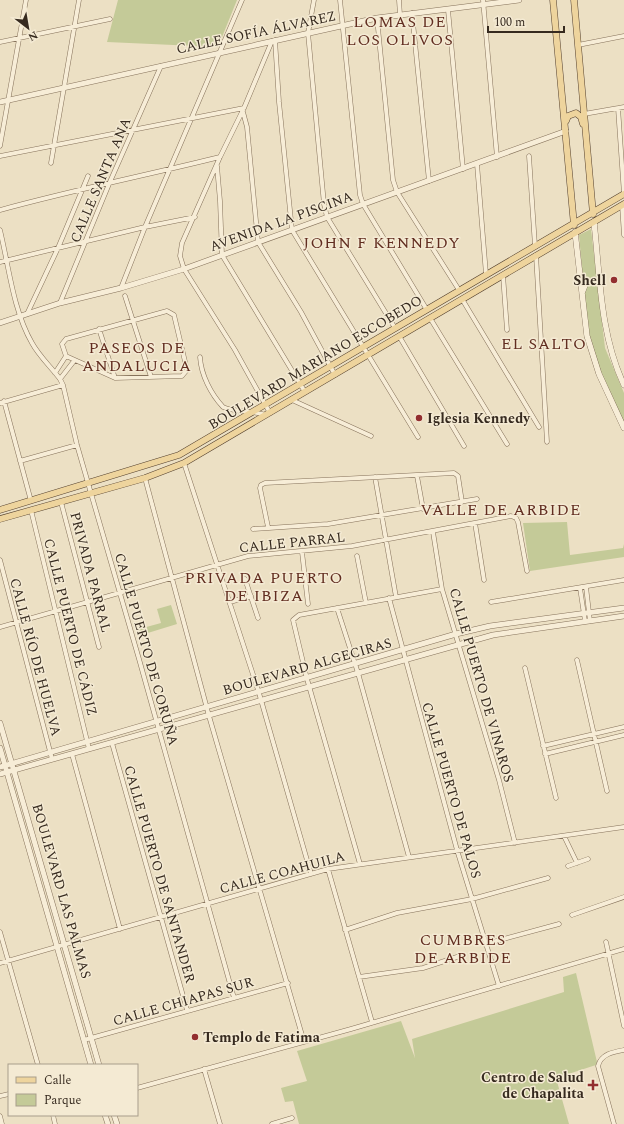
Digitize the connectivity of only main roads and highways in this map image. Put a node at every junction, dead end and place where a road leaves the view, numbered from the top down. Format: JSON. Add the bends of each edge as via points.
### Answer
{"nodes":[{"id":1,"x":553,"y":0,"type":"edge"},
{"id":2,"x":574,"y":0,"type":"edge"},
{"id":3,"x":566,"y":122,"type":"junction"},
{"id":4,"x":586,"y":131,"type":"junction"},
{"id":5,"x":624,"y":194,"type":"edge"},
{"id":6,"x":623,"y":205,"type":"edge"},
{"id":7,"x":593,"y":212,"type":"junction"},
{"id":8,"x":574,"y":222,"type":"junction"},
{"id":9,"x":594,"y":222,"type":"junction"},
{"id":10,"x":575,"y":232,"type":"junction"},
{"id":11,"x":601,"y":279,"type":"junction"},
{"id":12,"x":581,"y":296,"type":"junction"},
{"id":13,"x":623,"y":382,"type":"edge"},
{"id":14,"x":623,"y":425,"type":"edge"},
{"id":15,"x":0,"y":510,"type":"edge"},
{"id":16,"x":0,"y":519,"type":"edge"}],
"edges":[{"from":1,"to":3,"type":"main road"},
{"from":2,"to":4,"type":"main road"},
{"from":3,"to":4,"type":"main road","via":[[568,116],[576,113]]},
{"from":3,"to":8,"type":"main road"},
{"from":4,"to":7,"type":"main road"},
{"from":5,"to":7,"type":"main road","name":"BOULEVARD MARIANO ESCOBEDO"},
{"from":6,"to":9,"type":"main road","name":"BOULEVARD MARIANO ESCOBEDO"},
{"from":7,"to":8,"type":"main road","name":"BOULEVARD MARIANO ESCOBEDO"},
{"from":7,"to":9,"type":"main road"},
{"from":8,"to":10,"type":"main road"},
{"from":8,"to":15,"type":"main road","name":"BOULEVARD MARIANO ESCOBEDO","via":[[224,430],[174,457]]},
{"from":9,"to":10,"type":"main road","name":"BOULEVARD MARIANO ESCOBEDO"},
{"from":9,"to":11,"type":"main road"},
{"from":10,"to":12,"type":"main road"},
{"from":10,"to":16,"type":"main road","name":"BOULEVARD MARIANO ESCOBEDO","via":[[184,463],[145,478]]},
{"from":11,"to":12,"type":"main road","via":[[586,283]]},
{"from":11,"to":13,"type":"main road","via":[[609,343]]},
{"from":12,"to":14,"type":"main road","via":[[593,360]]}]}
